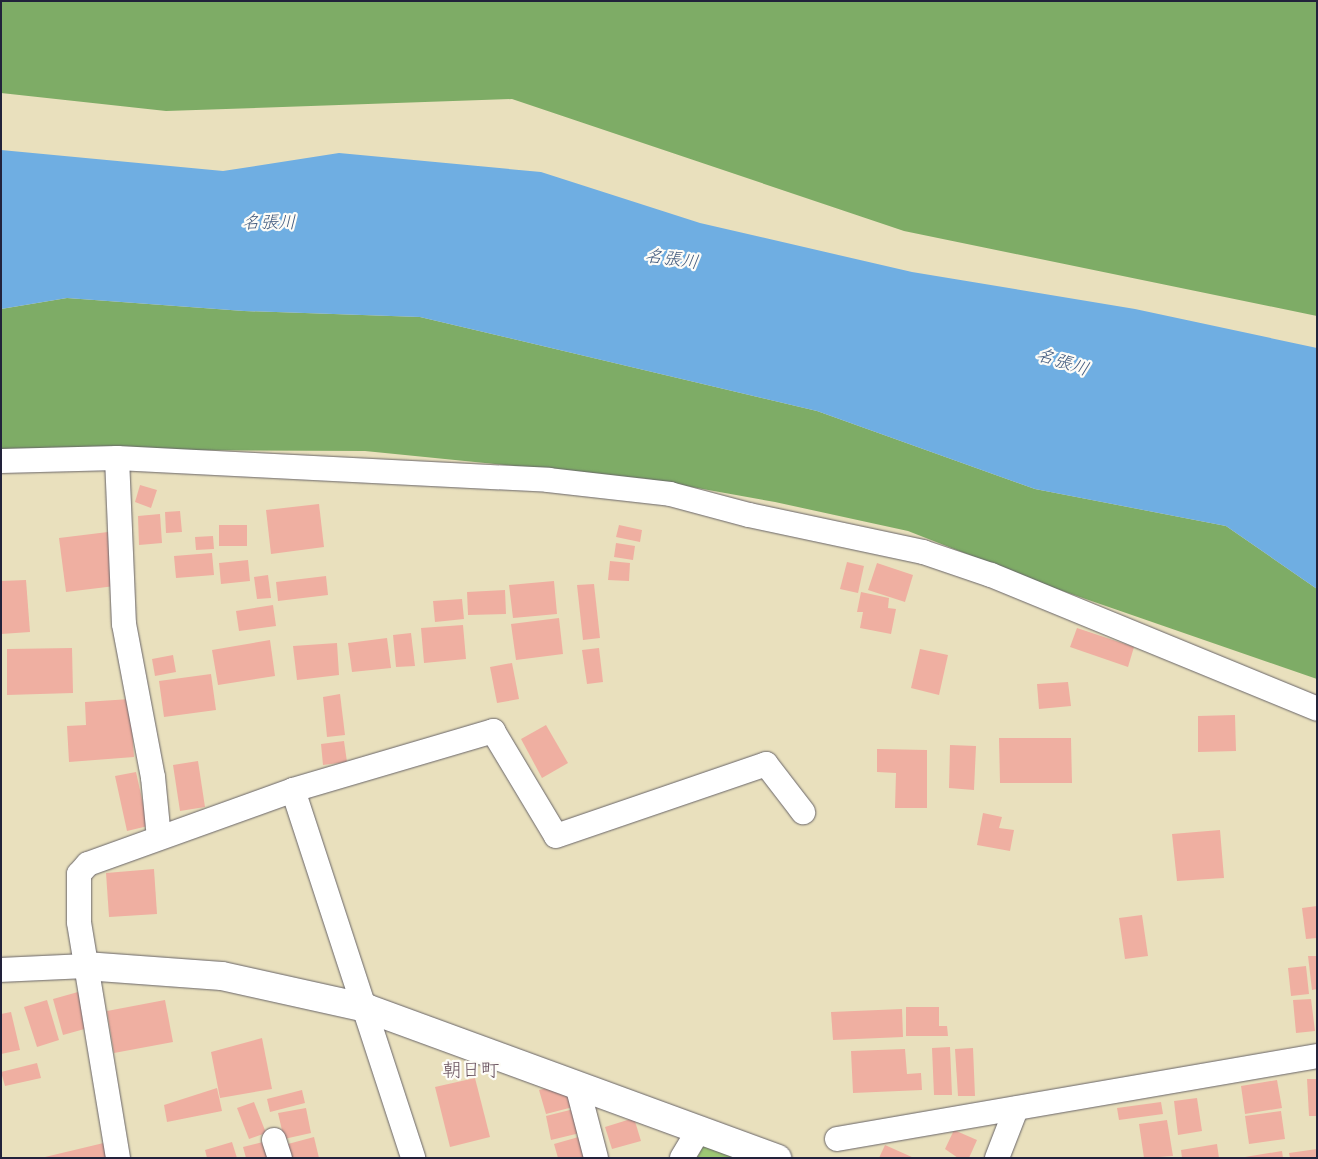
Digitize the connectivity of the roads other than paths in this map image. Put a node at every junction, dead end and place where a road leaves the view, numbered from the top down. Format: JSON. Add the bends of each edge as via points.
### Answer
{"nodes":[{"id":1,"x":117,"y":458,"type":"junction"},
{"id":2,"x":1,"y":461,"type":"edge"},
{"id":3,"x":1317,"y":709,"type":"edge"},
{"id":4,"x":294,"y":790,"type":"junction"},
{"id":5,"x":803,"y":812,"type":"dead end"},
{"id":6,"x":159,"y":838,"type":"junction"},
{"id":7,"x":85,"y":966,"type":"junction"},
{"id":8,"x":1,"y":970,"type":"edge"},
{"id":9,"x":366,"y":1008,"type":"junction"},
{"id":10,"x":1317,"y":1056,"type":"edge"},
{"id":11,"x":577,"y":1085,"type":"junction"},
{"id":12,"x":1016,"y":1109,"type":"junction"},
{"id":13,"x":699,"y":1130,"type":"junction"},
{"id":14,"x":837,"y":1139,"type":"dead end"},
{"id":15,"x":764,"y":1156,"type":"edge"},
{"id":16,"x":118,"y":1158,"type":"edge"},
{"id":17,"x":413,"y":1158,"type":"edge"},
{"id":18,"x":596,"y":1158,"type":"edge"},
{"id":19,"x":682,"y":1158,"type":"edge"},
{"id":20,"x":997,"y":1158,"type":"edge"}],
"edges":[{"from":1,"to":2,"type":"street"},
{"from":1,"to":3,"type":"street","via":[[548,480],[670,494],[749,515],[923,552],[991,576]]},
{"from":1,"to":6,"type":"street","via":[[124,624],[153,778]]},
{"from":4,"to":5,"type":"street","via":[[493,731],[556,836],[766,764]]},
{"from":4,"to":6,"type":"street"},
{"from":4,"to":9,"type":"street"},
{"from":6,"to":7,"type":"street","via":[[88,864],[79,874],[79,922]]},
{"from":7,"to":8,"type":"street"},
{"from":7,"to":9,"type":"street","via":[[222,976]]},
{"from":7,"to":16,"type":"street"},
{"from":9,"to":11,"type":"street"},
{"from":9,"to":17,"type":"street"},
{"from":10,"to":12,"type":"street"},
{"from":11,"to":13,"type":"street"},
{"from":11,"to":18,"type":"street"},
{"from":12,"to":14,"type":"street"},
{"from":12,"to":20,"type":"street"},
{"from":13,"to":15,"type":"street"},
{"from":13,"to":19,"type":"street"}]}
